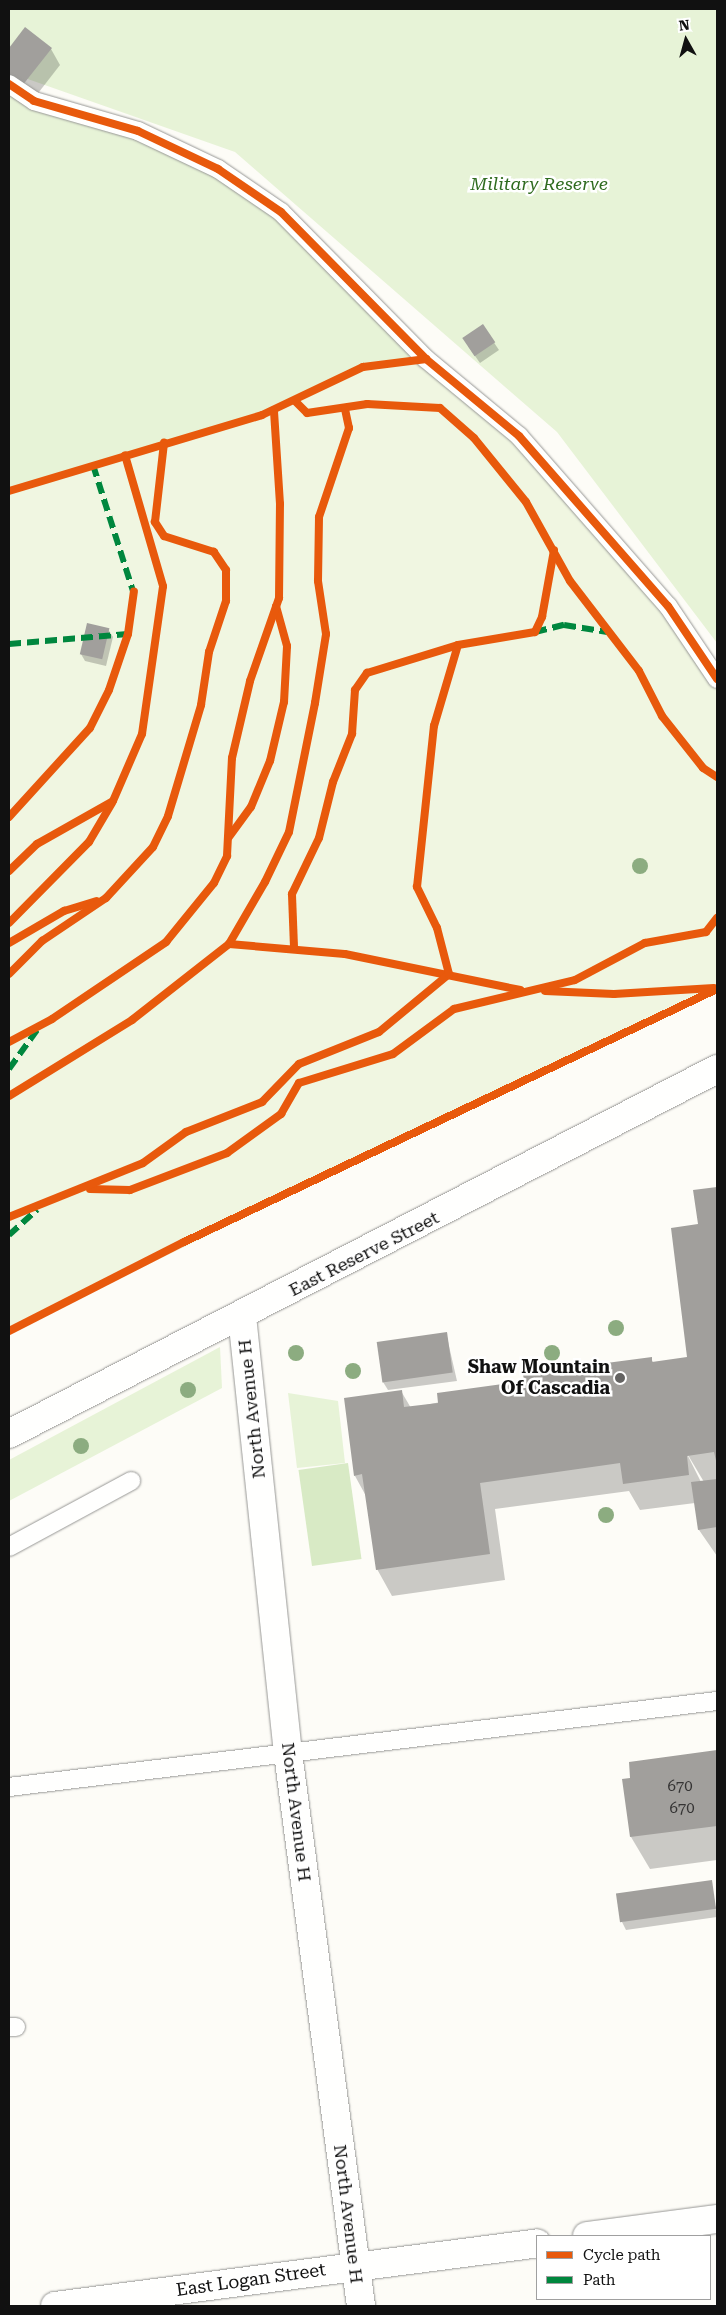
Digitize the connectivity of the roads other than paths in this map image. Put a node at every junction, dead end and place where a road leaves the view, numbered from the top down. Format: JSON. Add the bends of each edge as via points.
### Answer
{"nodes":[{"id":1,"x":9,"y":84,"type":"edge"},
{"id":2,"x":717,"y":679,"type":"edge"},
{"id":3,"x":717,"y":1070,"type":"edge"},
{"id":4,"x":242,"y":1316,"type":"junction"},
{"id":5,"x":9,"y":1434,"type":"edge"},
{"id":6,"x":131,"y":1481,"type":"dead end"},
{"id":7,"x":9,"y":1547,"type":"edge"},
{"id":8,"x":717,"y":1702,"type":"edge"},
{"id":9,"x":288,"y":1753,"type":"junction"},
{"id":10,"x":9,"y":1787,"type":"edge"},
{"id":11,"x":717,"y":2219,"type":"edge"},
{"id":12,"x":595,"y":2235,"type":"edge"},
{"id":13,"x":536,"y":2243,"type":"edge"},
{"id":14,"x":355,"y":2267,"type":"junction"},
{"id":15,"x":55,"y":2306,"type":"edge"},
{"id":16,"x":360,"y":2306,"type":"edge"}],
"edges":[{"from":1,"to":2,"type":"lane","via":[[34,101],[138,132],[218,169],[281,212],[426,359],[519,436],[549,468],[668,606]]},
{"from":3,"to":4,"type":"street","name":"East Reserve Street"},
{"from":4,"to":5,"type":"street","name":"East Reserve Street"},
{"from":4,"to":9,"type":"street","name":"North Avenue H"},
{"from":6,"to":7,"type":"lane"},
{"from":8,"to":9,"type":"lane"},
{"from":9,"to":10,"type":"lane"},
{"from":9,"to":14,"type":"street","name":"North Avenue H"},
{"from":11,"to":12,"type":"street"},
{"from":13,"to":14,"type":"street","name":"East Logan Street"},
{"from":14,"to":15,"type":"street","name":"East Logan Street"},
{"from":14,"to":16,"type":"street","name":"North Avenue H"}]}
